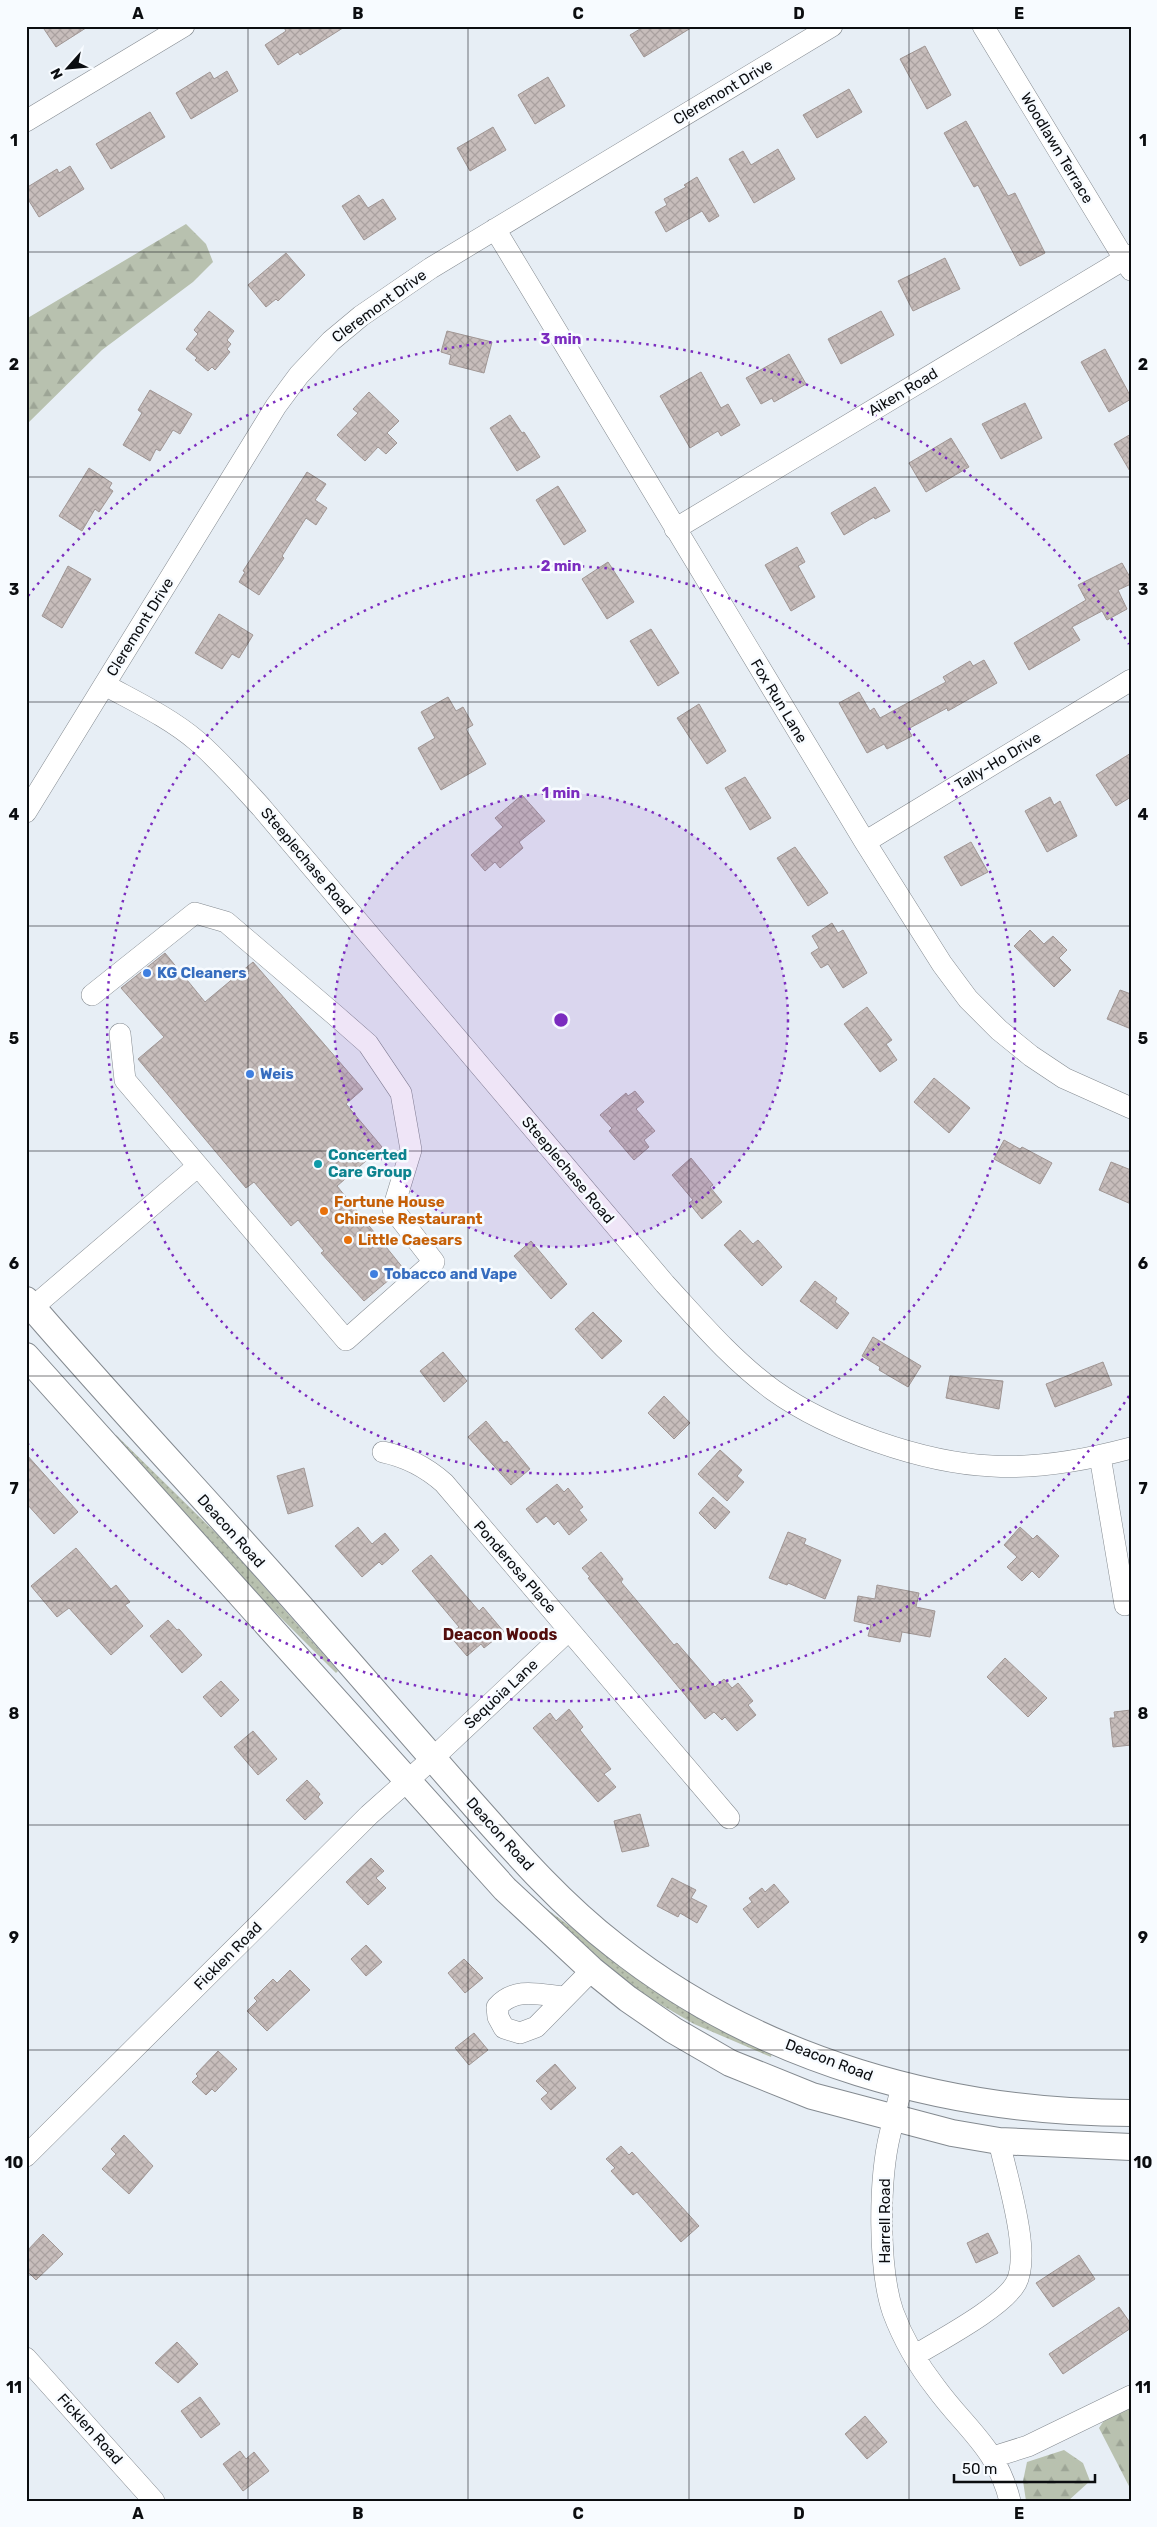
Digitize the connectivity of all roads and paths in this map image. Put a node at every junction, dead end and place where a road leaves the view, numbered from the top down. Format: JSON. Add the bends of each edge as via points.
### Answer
{"nodes":[{"id":1,"x":184,"y":26,"type":"edge"},
{"id":2,"x":832,"y":26,"type":"edge"},
{"id":3,"x":983,"y":26,"type":"edge"},
{"id":4,"x":26,"y":120,"type":"edge"},
{"id":5,"x":495,"y":229,"type":"junction"},
{"id":6,"x":1129,"y":261,"type":"edge"},
{"id":7,"x":675,"y":528,"type":"junction"},
{"id":8,"x":1131,"y":680,"type":"edge"},
{"id":9,"x":105,"y":685,"type":"junction"},
{"id":10,"x":26,"y":812,"type":"edge"},
{"id":11,"x":865,"y":842,"type":"junction"},
{"id":12,"x":92,"y":995,"type":"dead end"},
{"id":13,"x":120,"y":1034,"type":"dead end"},
{"id":14,"x":1131,"y":1108,"type":"edge"},
{"id":15,"x":198,"y":1166,"type":"junction"},
{"id":16,"x":28,"y":1307,"type":"edge"},
{"id":17,"x":26,"y":1356,"type":"edge"},
{"id":18,"x":1131,"y":1448,"type":"edge"},
{"id":19,"x":383,"y":1452,"type":"dead end"},
{"id":20,"x":1100,"y":1456,"type":"junction"},
{"id":21,"x":1125,"y":1605,"type":"dead end"},
{"id":22,"x":569,"y":1630,"type":"junction"},
{"id":23,"x":433,"y":1758,"type":"junction"},
{"id":24,"x":409,"y":1780,"type":"junction"},
{"id":25,"x":730,"y":1818,"type":"dead end"},
{"id":26,"x":592,"y":1970,"type":"junction"},
{"id":27,"x":564,"y":1997,"type":"dead end"},
{"id":28,"x":902,"y":2086,"type":"junction"},
{"id":29,"x":1131,"y":2112,"type":"edge"},
{"id":30,"x":895,"y":2118,"type":"junction"},
{"id":31,"x":999,"y":2141,"type":"junction"},
{"id":32,"x":1131,"y":2147,"type":"edge"},
{"id":33,"x":26,"y":2156,"type":"edge"},
{"id":34,"x":914,"y":2356,"type":"junction"},
{"id":35,"x":26,"y":2358,"type":"edge"},
{"id":36,"x":1131,"y":2396,"type":"edge"},
{"id":37,"x":993,"y":2457,"type":"junction"},
{"id":38,"x":154,"y":2501,"type":"edge"},
{"id":39,"x":1010,"y":2501,"type":"edge"}],
"edges":[{"from":1,"to":4,"type":"street"},
{"from":2,"to":5,"type":"street","name":"Cleremont Drive"},
{"from":3,"to":6,"type":"street","name":"Woodlawn Terrace"},
{"from":5,"to":7,"type":"street","name":"Fox Run Lane"},
{"from":5,"to":9,"type":"street","name":"Cleremont Drive","via":[[361,316],[331,341],[299,375],[276,406]]},
{"from":6,"to":7,"type":"street","name":"Aiken Road"},
{"from":7,"to":11,"type":"street","name":"Fox Run Lane"},
{"from":8,"to":11,"type":"street","name":"Tally-Ho Drive"},
{"from":9,"to":10,"type":"street","name":"Cleremont Drive"},
{"from":9,"to":20,"type":"street","name":"Steeplechase Road","via":[[168,720],[216,758],[665,1284],[711,1335],[773,1390],[844,1429],[938,1458],[1002,1466],[1063,1463]]},
{"from":11,"to":14,"type":"street","name":"Fox Run Lane","via":[[942,964],[968,999],[999,1030],[1064,1078]]},
{"from":12,"to":15,"type":"street","via":[[195,913],[226,922],[368,1044],[401,1093],[411,1150],[394,1210],[434,1262],[346,1340]]},
{"from":13,"to":15,"type":"street","via":[[125,1080]]},
{"from":15,"to":16,"type":"street"},
{"from":16,"to":23,"type":"main road","name":"Deacon Road","via":[[300,1605]]},
{"from":17,"to":24,"type":"main road"},
{"from":18,"to":20,"type":"street","name":"Steeplechase Road"},
{"from":19,"to":22,"type":"street","name":"Ponderosa Place","via":[[412,1461],[444,1483]]},
{"from":20,"to":21,"type":"street"},
{"from":22,"to":23,"type":"street","name":"Sequoia Lane"},
{"from":22,"to":25,"type":"street","name":"Ponderosa Place"},
{"from":23,"to":24,"type":"street","name":"Ficklen Road"},
{"from":23,"to":28,"type":"main road","name":"Deacon Road","via":[[527,1866],[645,1969],[748,2028],[825,2061]]},
{"from":24,"to":26,"type":"main road","via":[[505,1889]]},
{"from":24,"to":33,"type":"street","name":"Ficklen Road","via":[[368,1815]]},
{"from":26,"to":27,"type":"street"},
{"from":26,"to":30,"type":"main road","via":[[673,2030],[730,2063],[812,2096]]},
{"from":28,"to":29,"type":"main road","name":"Deacon Road","via":[[1005,2106]]},
{"from":28,"to":30,"type":"street","name":"Harrell Road"},
{"from":30,"to":31,"type":"main road"},
{"from":30,"to":34,"type":"street","name":"Harrell Road","via":[[889,2135],[882,2193],[883,2258],[893,2310]]},
{"from":31,"to":32,"type":"main road"},
{"from":31,"to":34,"type":"street","via":[[1021,2240],[1023,2263],[1016,2283],[1002,2299]]},
{"from":34,"to":37,"type":"street","name":"Harrell Road","via":[[936,2389]]},
{"from":35,"to":38,"type":"street","name":"Ficklen Road"},
{"from":36,"to":37,"type":"street","via":[[1028,2446]]},
{"from":37,"to":39,"type":"street","name":"Harrell Road","via":[[1006,2483]]}]}
